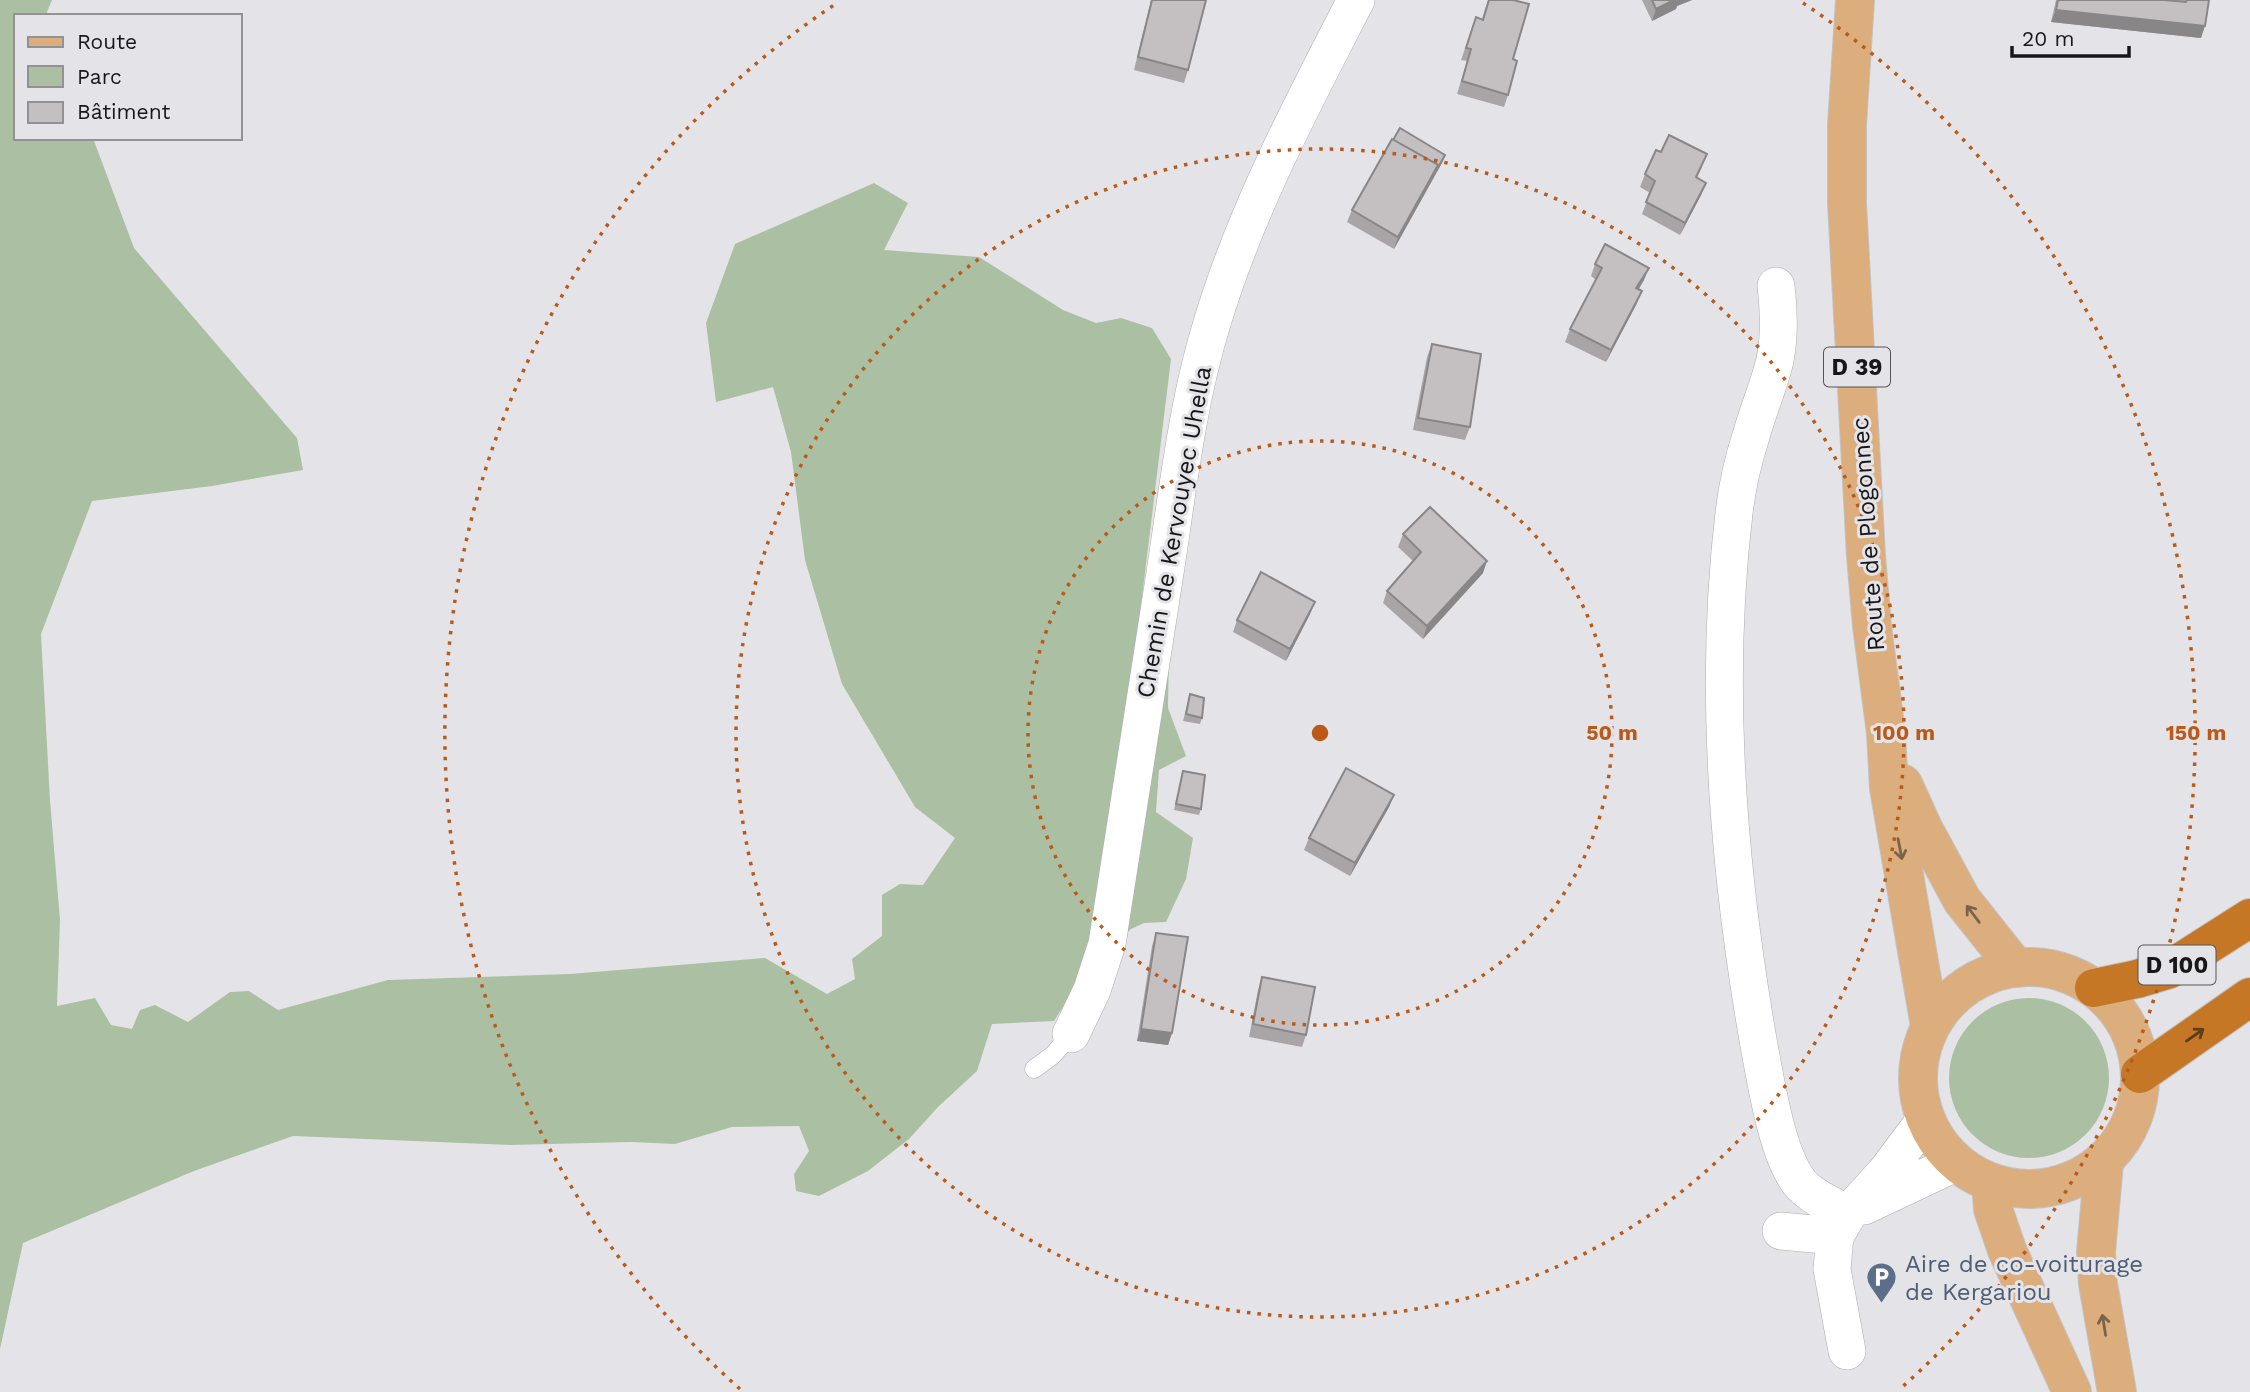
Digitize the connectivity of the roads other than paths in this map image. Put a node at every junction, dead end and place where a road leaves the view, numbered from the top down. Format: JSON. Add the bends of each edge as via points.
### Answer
{"nodes":[{"id":1,"x":1356,"y":0,"type":"edge"},
{"id":2,"x":1855,"y":0,"type":"edge"},
{"id":3,"x":1776,"y":286,"type":"dead end"},
{"id":4,"x":1886,"y":733,"type":"junction"},
{"id":5,"x":2250,"y":918,"type":"edge"},
{"id":6,"x":2016,"y":968,"type":"junction"},
{"id":7,"x":2094,"y":988,"type":"junction"},
{"id":8,"x":2250,"y":997,"type":"edge"},
{"id":9,"x":1930,"y":1026,"type":"junction"},
{"id":10,"x":1071,"y":1034,"type":"joint"},
{"id":11,"x":1034,"y":1069,"type":"dead end"},
{"id":12,"x":2140,"y":1074,"type":"junction"},
{"id":13,"x":1925,"y":1120,"type":"junction"},
{"id":14,"x":2104,"y":1162,"type":"junction"},
{"id":15,"x":1955,"y":1163,"type":"junction"},
{"id":16,"x":1991,"y":1183,"type":"junction"},
{"id":17,"x":1841,"y":1225,"type":"junction"},
{"id":18,"x":1781,"y":1231,"type":"dead end"},
{"id":19,"x":1847,"y":1351,"type":"dead end"},
{"id":20,"x":2071,"y":1392,"type":"edge"},
{"id":21,"x":2117,"y":1392,"type":"edge"}],
"edges":[{"from":1,"to":10,"type":"street","name":"Chemin de Kervouyec Uhella","via":[[1266,182],[1212,324],[1186,433],[1107,944]]},
{"from":2,"to":4,"type":"main road","name":"Route de Plogonnec","number":"D 39","via":[[1847,202],[1866,556]]},
{"from":3,"to":17,"type":"street","via":[[1780,313],[1774,361],[1740,474],[1730,550],[1726,705],[1733,845],[1749,989],[1775,1121],[1800,1183]]},
{"from":6,"to":4,"type":"main road","number":"D 39","one_way":true,"via":[[1962,900],[1942,865],[1900,777]]},
{"from":4,"to":9,"type":"main road","number":"D 39","one_way":true,"via":[[1888,788]]},
{"from":5,"to":7,"type":"highway","number":"D 100","via":[[2170,969]]},
{"from":6,"to":7,"type":"main road","via":[[2043,968]]},
{"from":6,"to":9,"type":"main road","via":[[1989,974],[1966,986]]},
{"from":7,"to":12,"type":"main road","via":[[2118,1011],[2134,1040]]},
{"from":12,"to":8,"type":"highway","number":"D 100","one_way":true},
{"from":9,"to":13,"type":"main road","via":[[1919,1056],[1918,1088]]},
{"from":10,"to":11,"type":"lane","name":"Chemin de Kervouyec Uhella"},
{"from":12,"to":14,"type":"main road","via":[[2137,1106],[2124,1136]]},
{"from":13,"to":15,"type":"main road"},
{"from":13,"to":17,"type":"street"},
{"from":14,"to":16,"type":"main road","via":[[2053,1188],[2024,1190]]},
{"from":21,"to":14,"type":"main road","one_way":true,"via":[[2096,1252]]},
{"from":15,"to":16,"type":"main road"},
{"from":15,"to":17,"type":"street"},
{"from":16,"to":20,"type":"main road","via":[[1993,1209],[2007,1250]]},
{"from":17,"to":18,"type":"street"},
{"from":17,"to":19,"type":"street","via":[[1832,1269]]}]}
